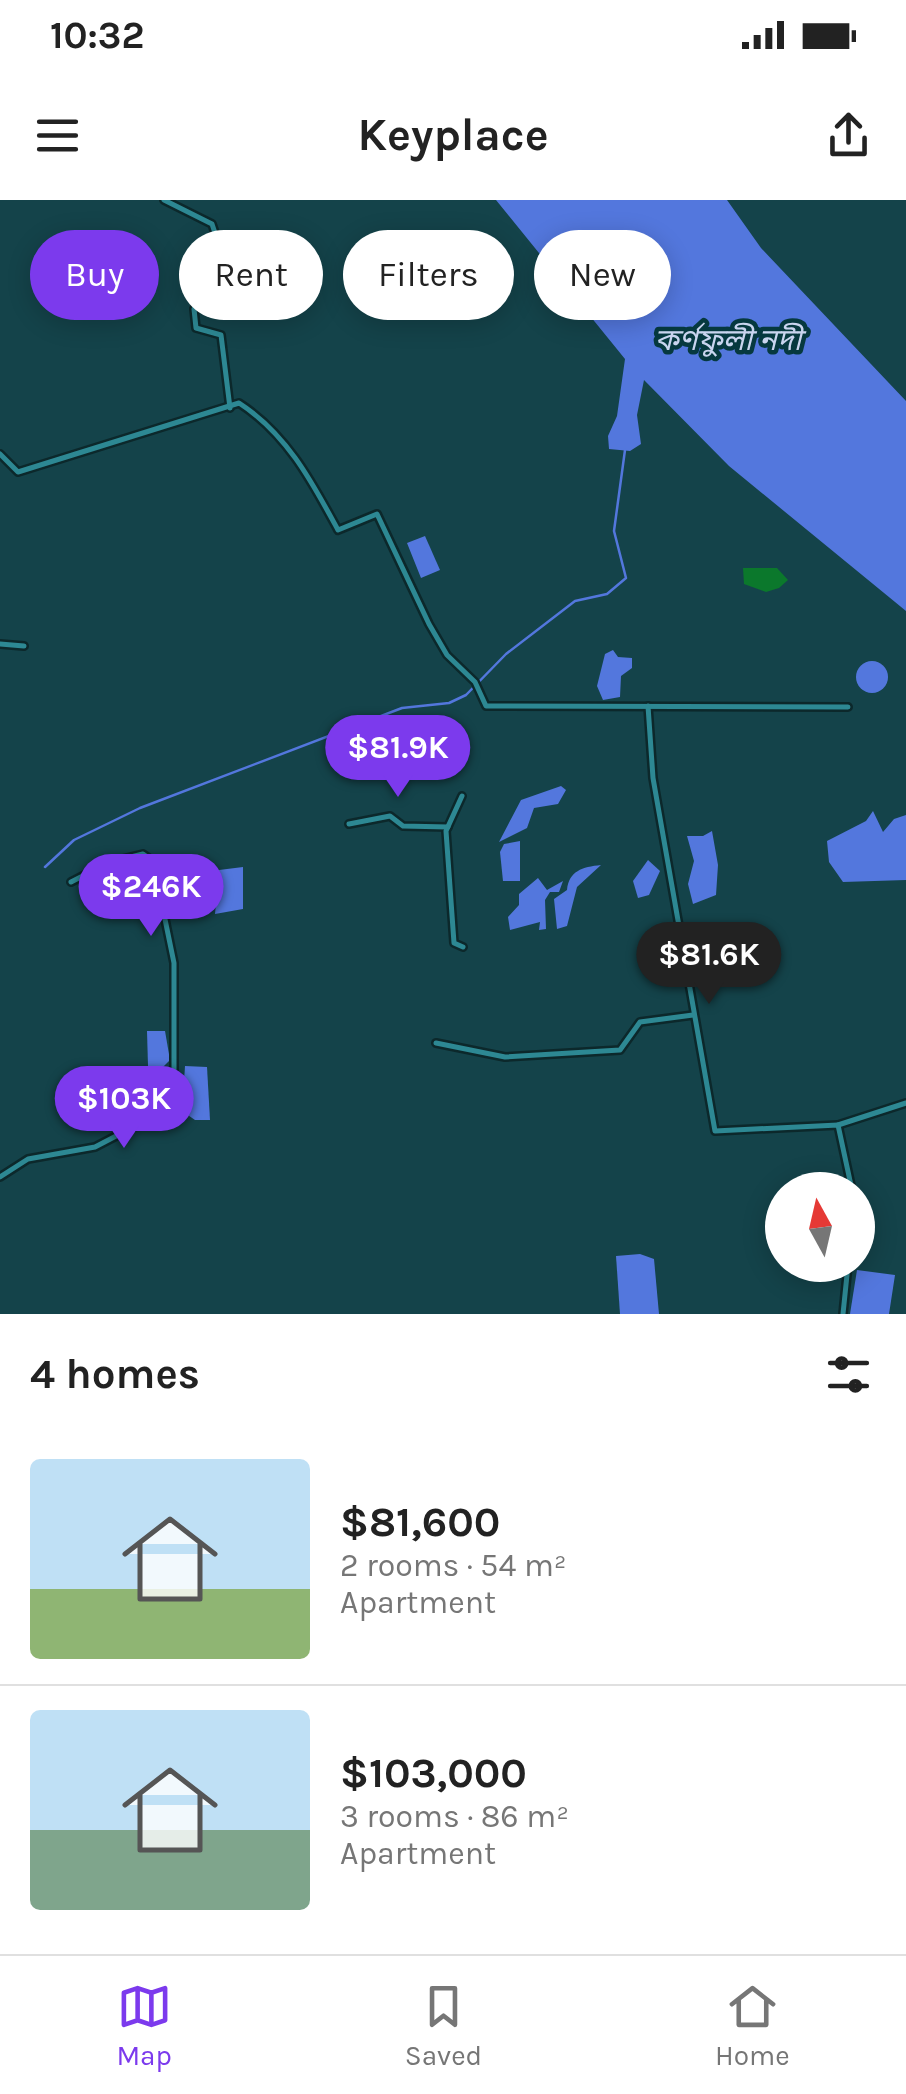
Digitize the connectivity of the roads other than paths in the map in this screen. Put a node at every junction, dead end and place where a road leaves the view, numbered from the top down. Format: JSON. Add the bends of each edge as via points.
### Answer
{"nodes":[{"id":1,"x":164,"y":200,"type":"edge"},
{"id":2,"x":230,"y":408,"type":"junction"},
{"id":3,"x":0,"y":454,"type":"edge"},
{"id":4,"x":0,"y":644,"type":"edge"},
{"id":5,"x":24,"y":646,"type":"dead end"},
{"id":6,"x":648,"y":706,"type":"junction"},
{"id":7,"x":848,"y":707,"type":"dead end"},
{"id":8,"x":462,"y":796,"type":"dead end"},
{"id":9,"x":348,"y":824,"type":"dead end"},
{"id":10,"x":448,"y":827,"type":"junction"},
{"id":11,"x":71,"y":882,"type":"dead end"},
{"id":12,"x":463,"y":947,"type":"dead end"},
{"id":13,"x":693,"y":1015,"type":"junction"},
{"id":14,"x":436,"y":1044,"type":"dead end"},
{"id":15,"x":906,"y":1103,"type":"edge"},
{"id":16,"x":838,"y":1125,"type":"junction"},
{"id":17,"x":848,"y":1172,"type":"edge"},
{"id":18,"x":0,"y":1177,"type":"edge"},
{"id":19,"x":846,"y":1282,"type":"edge"},
{"id":20,"x":843,"y":1314,"type":"edge"}],
"edges":[{"from":1,"to":2,"type":"street","via":[[206,219],[220,239],[226,285],[199,301],[194,320],[206,334],[221,335]]},
{"from":2,"to":3,"type":"street","via":[[18,472]]},
{"from":2,"to":6,"type":"street","via":[[239,403],[252,411],[302,463],[338,530],[378,514],[429,624],[486,706]]},
{"from":4,"to":5,"type":"street"},
{"from":6,"to":7,"type":"street"},
{"from":6,"to":13,"type":"street","via":[[653,778]]},
{"from":8,"to":10,"type":"street"},
{"from":9,"to":10,"type":"street","via":[[390,816],[403,826]]},
{"from":10,"to":12,"type":"street","via":[[454,943]]},
{"from":11,"to":18,"type":"street","via":[[110,862],[144,854],[153,861],[174,963],[174,1116],[142,1123],[95,1147],[28,1160]]},
{"from":13,"to":14,"type":"street","via":[[640,1022],[620,1050],[505,1057]]},
{"from":13,"to":16,"type":"street","via":[[716,1131]]},
{"from":15,"to":16,"type":"street"},
{"from":16,"to":17,"type":"street"},
{"from":19,"to":20,"type":"street"}]}
